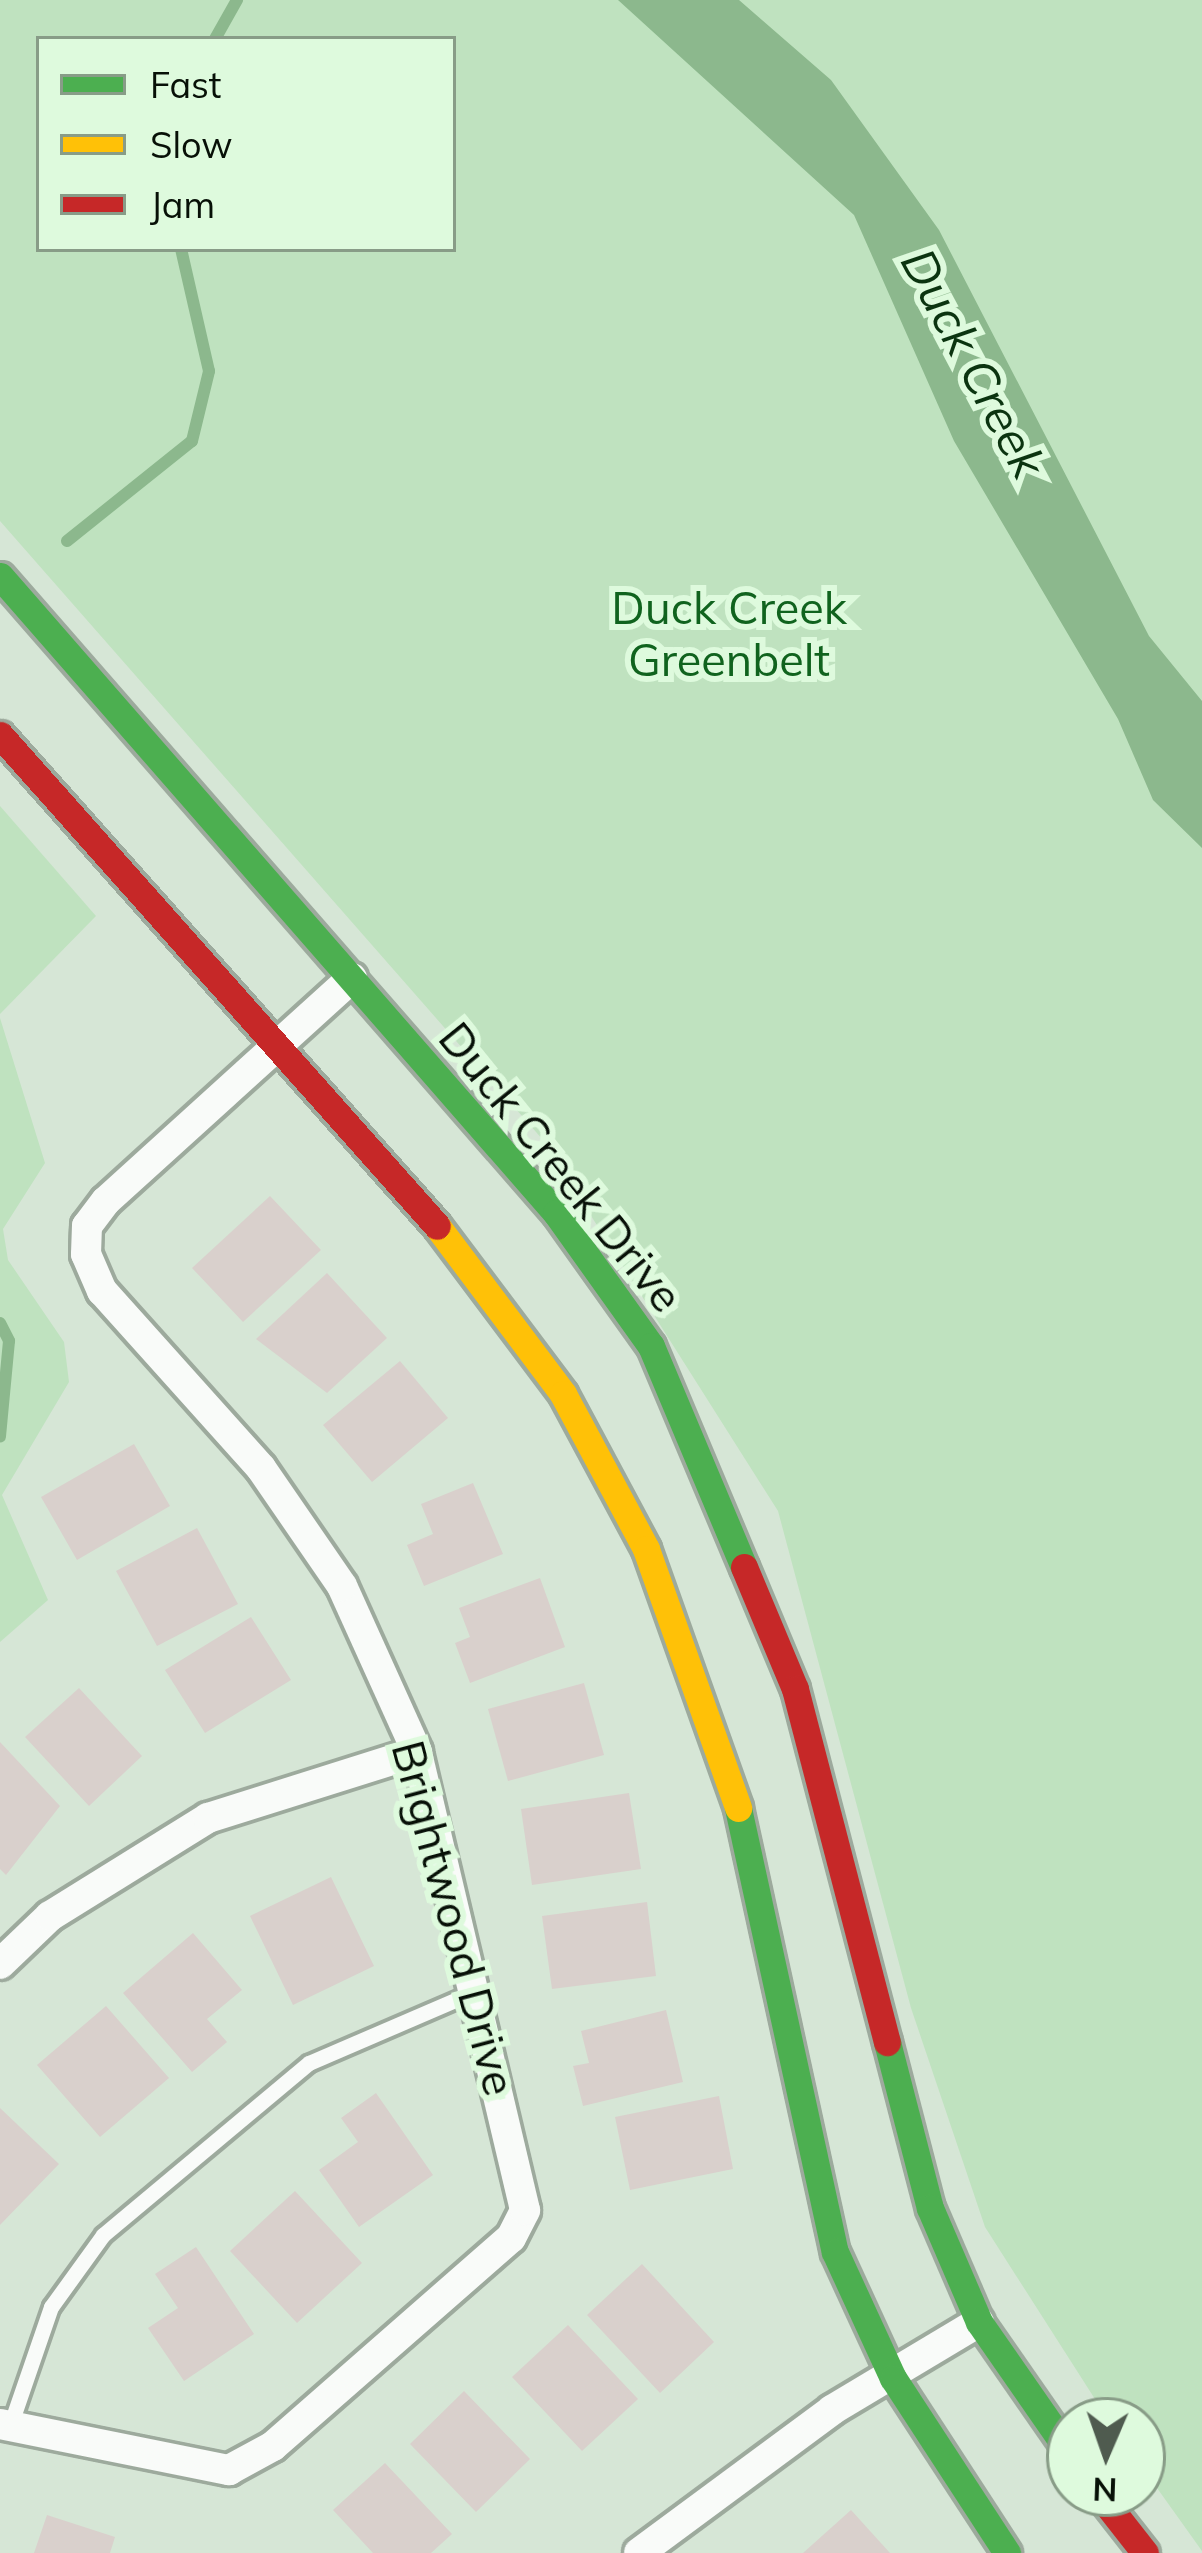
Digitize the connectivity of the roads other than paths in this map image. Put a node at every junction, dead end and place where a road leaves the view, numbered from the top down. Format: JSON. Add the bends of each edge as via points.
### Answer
{"nodes":[{"id":1,"x":0,"y":575,"type":"edge"},
{"id":2,"x":0,"y":735,"type":"edge"},
{"id":3,"x":352,"y":978,"type":"junction"},
{"id":4,"x":278,"y":1046,"type":"junction"},
{"id":5,"x":417,"y":1752,"type":"junction"},
{"id":6,"x":0,"y":1964,"type":"edge"},
{"id":7,"x":469,"y":1994,"type":"junction"},
{"id":8,"x":979,"y":2322,"type":"junction"},
{"id":9,"x":892,"y":2378,"type":"junction"},
{"id":10,"x":1046,"y":2418,"type":"edge"},
{"id":11,"x":6,"y":2424,"type":"edge"},
{"id":12,"x":1116,"y":2517,"type":"edge"},
{"id":13,"x":639,"y":2553,"type":"edge"},
{"id":14,"x":1007,"y":2553,"type":"edge"},
{"id":15,"x":1144,"y":2553,"type":"edge"}],
"edges":[{"from":1,"to":3,"type":"main road","name":"Duck Creek Drive"},
{"from":2,"to":4,"type":"main road"},
{"from":3,"to":4,"type":"street","name":"Brightwood Drive"},
{"from":3,"to":8,"type":"main road","name":"Duck Creek Drive","via":[[556,1213],[651,1346],[717,1482],[795,1689],[881,2055]]},
{"from":4,"to":5,"type":"street","name":"Brightwood Drive","via":[[106,1201],[87,1226],[86,1254],[102,1291],[262,1468],[343,1586]]},
{"from":4,"to":9,"type":"main road","via":[[483,1278],[563,1394],[646,1549],[738,1806],[835,2252]]},
{"from":5,"to":6,"type":"street","via":[[208,1818],[50,1916]]},
{"from":5,"to":7,"type":"street","name":"Brightwood Drive"},
{"from":7,"to":11,"type":"lane","via":[[309,2063],[103,2234],[51,2307]]},
{"from":7,"to":11,"type":"street","name":"Brightwood Drive","via":[[525,2210],[511,2238],[250,2460],[201,2468],[117,2439]]},
{"from":8,"to":9,"type":"street"},
{"from":8,"to":10,"type":"main road","name":"Duck Creek Drive"},
{"from":9,"to":13,"type":"street"},
{"from":9,"to":14,"type":"main road"},
{"from":12,"to":15,"type":"main road"}]}
